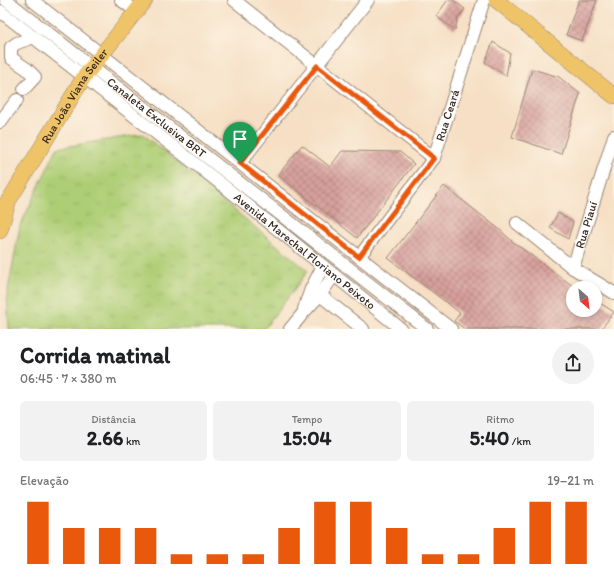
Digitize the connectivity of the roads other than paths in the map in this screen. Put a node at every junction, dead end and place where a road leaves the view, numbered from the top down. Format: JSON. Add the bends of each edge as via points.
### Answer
{"nodes":[{"id":1,"x":6,"y":0,"type":"edge"},
{"id":2,"x":32,"y":0,"type":"edge"},
{"id":3,"x":121,"y":0,"type":"edge"},
{"id":4,"x":234,"y":0,"type":"edge"},
{"id":5,"x":368,"y":0,"type":"edge"},
{"id":6,"x":484,"y":0,"type":"edge"},
{"id":7,"x":496,"y":0,"type":"edge"},
{"id":8,"x":45,"y":5,"type":"edge"},
{"id":9,"x":140,"y":6,"type":"edge"},
{"id":10,"x":0,"y":11,"type":"edge"},
{"id":11,"x":34,"y":38,"type":"junction"},
{"id":12,"x":102,"y":55,"type":"junction"},
{"id":13,"x":317,"y":66,"type":"junction"},
{"id":14,"x":88,"y":72,"type":"junction"},
{"id":15,"x":24,"y":89,"type":"dead end"},
{"id":16,"x":614,"y":96,"type":"edge"},
{"id":17,"x":17,"y":100,"type":"dead end"},
{"id":18,"x":0,"y":122,"type":"edge"},
{"id":19,"x":614,"y":136,"type":"edge"},
{"id":20,"x":434,"y":158,"type":"junction"},
{"id":21,"x":213,"y":162,"type":"junction"},
{"id":22,"x":240,"y":163,"type":"junction"},
{"id":23,"x":225,"y":188,"type":"junction"},
{"id":24,"x":11,"y":197,"type":"junction"},
{"id":25,"x":0,"y":212,"type":"edge"},
{"id":26,"x":517,"y":223,"type":"dead end"},
{"id":27,"x":0,"y":231,"type":"edge"},
{"id":28,"x":359,"y":257,"type":"junction"},
{"id":29,"x":323,"y":266,"type":"junction"},
{"id":30,"x":573,"y":268,"type":"junction"},
{"id":31,"x":334,"y":275,"type":"junction"},
{"id":32,"x":614,"y":293,"type":"edge"},
{"id":33,"x":320,"y":295,"type":"junction"},
{"id":34,"x":304,"y":312,"type":"junction"},
{"id":35,"x":290,"y":329,"type":"edge"},
{"id":36,"x":363,"y":329,"type":"edge"},
{"id":37,"x":401,"y":329,"type":"edge"},
{"id":38,"x":427,"y":329,"type":"edge"},
{"id":39,"x":451,"y":329,"type":"edge"}],
"edges":[{"from":1,"to":14,"type":"street","name":"Canaleta Exclusiva BRT"},
{"from":2,"to":8,"type":"street"},
{"from":3,"to":9,"type":"street"},
{"from":4,"to":13,"type":"street"},
{"from":5,"to":13,"type":"street"},
{"from":6,"to":20,"type":"street","name":"Rua Ceará"},
{"from":7,"to":16,"type":"main road"},
{"from":8,"to":12,"type":"street"},
{"from":9,"to":12,"type":"main road","name":"Rua João Viana Seiler"},
{"from":10,"to":11,"type":"street","name":"Avenida Marechal Floriano Peixoto"},
{"from":11,"to":14,"type":"street","name":"Avenida Marechal Floriano Peixoto"},
{"from":11,"to":15,"type":"street","via":[[12,47],[12,58],[35,77]]},
{"from":12,"to":14,"type":"main road","name":"Rua João Viana Seiler"},
{"from":12,"to":22,"type":"street"},
{"from":13,"to":20,"type":"street"},
{"from":13,"to":22,"type":"street"},
{"from":14,"to":21,"type":"street","name":"Canaleta Exclusiva BRT"},
{"from":14,"to":23,"type":"street","name":"Avenida Marechal Floriano Peixoto"},
{"from":14,"to":24,"type":"main road","name":"Rua João Viana Seiler"},
{"from":17,"to":18,"type":"street"},
{"from":19,"to":30,"type":"street","name":"Rua Piauí"},
{"from":20,"to":28,"type":"street","name":"Rua Ceará"},
{"from":21,"to":23,"type":"street","name":"Canaleta Exclusiva BRT"},
{"from":21,"to":38,"type":"street","name":"Canaleta Exclusiva BRT"},
{"from":22,"to":28,"type":"street"},
{"from":23,"to":29,"type":"street","name":"Avenida Marechal Floriano Peixoto"},
{"from":24,"to":25,"type":"main road","name":"Rua João Viana Seiler"},
{"from":24,"to":27,"type":"main road","name":"Rua João Viana Seiler"},
{"from":26,"to":30,"type":"street"},
{"from":28,"to":39,"type":"street"},
{"from":29,"to":31,"type":"street","name":"Avenida Marechal Floriano Peixoto"},
{"from":29,"to":34,"type":"street","via":[[311,289]]},
{"from":30,"to":32,"type":"street"},
{"from":31,"to":33,"type":"street"},
{"from":31,"to":37,"type":"street","name":"Avenida Marechal Floriano Peixoto"},
{"from":33,"to":34,"type":"street"},
{"from":33,"to":36,"type":"street"},
{"from":34,"to":35,"type":"street"}]}
